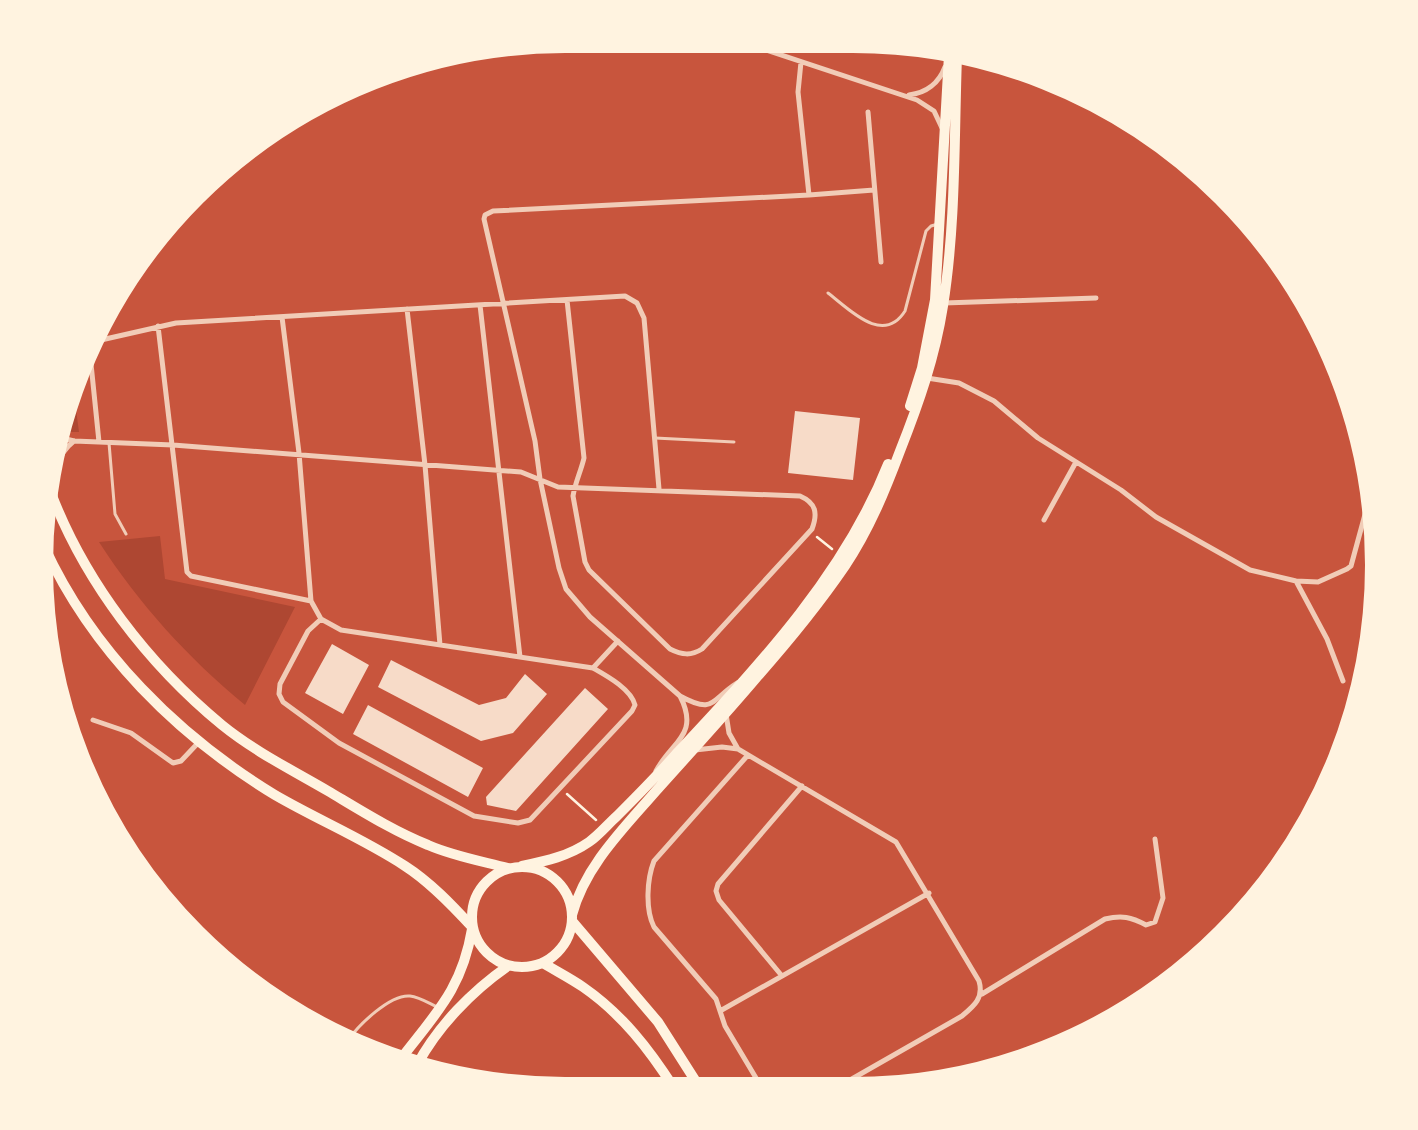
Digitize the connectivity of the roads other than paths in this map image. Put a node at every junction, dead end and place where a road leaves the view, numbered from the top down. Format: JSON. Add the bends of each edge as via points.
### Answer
{"nodes":[{"id":1,"x":766,"y":50,"type":"edge"},
{"id":2,"x":947,"y":59,"type":"edge"},
{"id":3,"x":948,"y":59,"type":"edge"},
{"id":4,"x":957,"y":61,"type":"edge"},
{"id":5,"x":801,"y":62,"type":"junction"},
{"id":6,"x":906,"y":96,"type":"junction"},
{"id":7,"x":868,"y":112,"type":"dead end"},
{"id":8,"x":944,"y":138,"type":"junction"},
{"id":9,"x":874,"y":190,"type":"junction"},
{"id":10,"x":809,"y":195,"type":"junction"},
{"id":11,"x":941,"y":223,"type":"junction"},
{"id":12,"x":881,"y":262,"type":"dead end"},
{"id":13,"x":828,"y":293,"type":"dead end"},
{"id":14,"x":1096,"y":298,"type":"dead end"},
{"id":15,"x":567,"y":300,"type":"junction"},
{"id":16,"x":944,"y":303,"type":"junction"},
{"id":17,"x":505,"y":304,"type":"junction"},
{"id":18,"x":480,"y":305,"type":"junction"},
{"id":19,"x":406,"y":309,"type":"junction"},
{"id":20,"x":282,"y":317,"type":"junction"},
{"id":21,"x":158,"y":326,"type":"junction"},
{"id":22,"x":102,"y":340,"type":"edge"},
{"id":23,"x":91,"y":364,"type":"edge"},
{"id":24,"x":927,"y":378,"type":"junction"},
{"id":25,"x":654,"y":438,"type":"junction"},
{"id":26,"x":66,"y":439,"type":"edge"},
{"id":27,"x":74,"y":441,"type":"junction"},
{"id":28,"x":99,"y":442,"type":"junction"},
{"id":29,"x":109,"y":442,"type":"junction"},
{"id":30,"x":734,"y":442,"type":"dead end"},
{"id":31,"x":173,"y":444,"type":"junction"},
{"id":32,"x":64,"y":449,"type":"edge"},
{"id":33,"x":299,"y":453,"type":"junction"},
{"id":34,"x":1076,"y":462,"type":"junction"},
{"id":35,"x":425,"y":465,"type":"junction"},
{"id":36,"x":499,"y":471,"type":"junction"},
{"id":37,"x":540,"y":479,"type":"junction"},
{"id":38,"x":575,"y":487,"type":"junction"},
{"id":39,"x":659,"y":489,"type":"junction"},
{"id":40,"x":54,"y":499,"type":"edge"},
{"id":41,"x":1365,"y":513,"type":"edge"},
{"id":42,"x":1044,"y":520,"type":"dead end"},
{"id":43,"x":126,"y":534,"type":"dead end"},
{"id":44,"x":50,"y":558,"type":"edge"},
{"id":45,"x":1296,"y":581,"type":"junction"},
{"id":46,"x":311,"y":601,"type":"junction"},
{"id":47,"x":321,"y":619,"type":"junction"},
{"id":48,"x":618,"y":642,"type":"junction"},
{"id":49,"x":440,"y":645,"type":"junction"},
{"id":50,"x":520,"y":657,"type":"junction"},
{"id":51,"x":593,"y":668,"type":"junction"},
{"id":52,"x":749,"y":675,"type":"junction"},
{"id":53,"x":1343,"y":680,"type":"dead end"},
{"id":54,"x":680,"y":696,"type":"junction"},
{"id":55,"x":726,"y":712,"type":"junction"},
{"id":56,"x":93,"y":720,"type":"dead end"},
{"id":57,"x":198,"y":742,"type":"junction"},
{"id":58,"x":738,"y":749,"type":"junction"},
{"id":59,"x":692,"y":750,"type":"junction"},
{"id":60,"x":748,"y":755,"type":"junction"},
{"id":61,"x":649,"y":784,"type":"junction"},
{"id":62,"x":802,"y":786,"type":"junction"},
{"id":63,"x":1155,"y":839,"type":"dead end"},
{"id":64,"x":522,"y":866,"type":"junction"},
{"id":65,"x":508,"y":868,"type":"junction"},
{"id":66,"x":929,"y":893,"type":"junction"},
{"id":67,"x":572,"y":918,"type":"junction"},
{"id":68,"x":472,"y":927,"type":"junction"},
{"id":69,"x":543,"y":963,"type":"junction"},
{"id":70,"x":508,"y":966,"type":"junction"},
{"id":71,"x":782,"y":976,"type":"junction"},
{"id":72,"x":982,"y":994,"type":"junction"},
{"id":73,"x":440,"y":1009,"type":"junction"},
{"id":74,"x":720,"y":1010,"type":"junction"},
{"id":75,"x":354,"y":1034,"type":"edge"},
{"id":76,"x":424,"y":1051,"type":"junction"},
{"id":77,"x":404,"y":1054,"type":"edge"},
{"id":78,"x":417,"y":1058,"type":"edge"},
{"id":79,"x":420,"y":1059,"type":"edge"},
{"id":80,"x":668,"y":1080,"type":"edge"},
{"id":81,"x":695,"y":1080,"type":"edge"},
{"id":82,"x":757,"y":1080,"type":"edge"},
{"id":83,"x":850,"y":1080,"type":"edge"}],
"edges":[{"from":1,"to":5,"type":"street"},
{"from":2,"to":6,"type":"street","via":[[943,71],[931,86],[923,92]]},
{"from":3,"to":8,"type":"main road"},
{"from":4,"to":16,"type":"main road","via":[[951,224]]},
{"from":5,"to":6,"type":"street"},
{"from":5,"to":10,"type":"street","via":[[798,92]]},
{"from":6,"to":8,"type":"street","via":[[934,111]]},
{"from":7,"to":9,"type":"street"},
{"from":8,"to":11,"type":"main road"},
{"from":9,"to":10,"type":"street"},
{"from":9,"to":12,"type":"street"},
{"from":10,"to":17,"type":"street","via":[[492,211],[485,215],[484,222]]},
{"from":11,"to":13,"type":"lane","via":[[926,231],[905,311],[900,319],[876,326],[865,322]]},
{"from":11,"to":52,"type":"main road","via":[[935,300],[924,360],[884,476],[825,579]]},
{"from":14,"to":16,"type":"street"},
{"from":15,"to":17,"type":"street"},
{"from":15,"to":25,"type":"street","via":[[625,296],[637,303],[644,318]]},
{"from":15,"to":38,"type":"street","via":[[584,458]]},
{"from":16,"to":24,"type":"main road"},
{"from":17,"to":18,"type":"street"},
{"from":17,"to":37,"type":"street","via":[[535,440]]},
{"from":18,"to":19,"type":"street"},
{"from":18,"to":36,"type":"street"},
{"from":19,"to":20,"type":"street"},
{"from":19,"to":35,"type":"street"},
{"from":20,"to":21,"type":"street"},
{"from":20,"to":33,"type":"street"},
{"from":21,"to":22,"type":"street"},
{"from":21,"to":31,"type":"street"},
{"from":23,"to":28,"type":"street"},
{"from":24,"to":34,"type":"street","via":[[959,383],[994,401],[1038,438]]},
{"from":24,"to":55,"type":"main road","via":[[888,485],[850,558],[790,638]]},
{"from":25,"to":30,"type":"lane"},
{"from":25,"to":39,"type":"street"},
{"from":26,"to":27,"type":"street"},
{"from":27,"to":28,"type":"street"},
{"from":27,"to":32,"type":"street"},
{"from":28,"to":29,"type":"street"},
{"from":29,"to":31,"type":"street"},
{"from":29,"to":43,"type":"lane","via":[[115,514]]},
{"from":31,"to":33,"type":"street"},
{"from":31,"to":46,"type":"street","via":[[187,572],[191,576]]},
{"from":33,"to":35,"type":"street"},
{"from":33,"to":46,"type":"street"},
{"from":34,"to":42,"type":"street"},
{"from":34,"to":45,"type":"street","via":[[1156,517],[1250,570]]},
{"from":35,"to":36,"type":"street"},
{"from":35,"to":49,"type":"street"},
{"from":36,"to":37,"type":"street","via":[[521,472]]},
{"from":36,"to":50,"type":"street"},
{"from":37,"to":38,"type":"street","via":[[558,487]]},
{"from":37,"to":48,"type":"street","via":[[566,589]]},
{"from":38,"to":39,"type":"street"},
{"from":38,"to":39,"type":"street","via":[[573,496],[589,570],[670,649],[688,655],[702,649],[812,529],[815,508],[800,496]]},
{"from":40,"to":65,"type":"main road","via":[[93,576],[140,644],[182,689],[223,725],[308,780],[427,845]]},
{"from":41,"to":45,"type":"street","via":[[1351,566],[1318,582]]},
{"from":44,"to":57,"type":"main road","via":[[70,595],[126,671]]},
{"from":45,"to":53,"type":"street","via":[[1327,639]]},
{"from":46,"to":47,"type":"street"},
{"from":47,"to":49,"type":"street","via":[[341,630]]},
{"from":47,"to":51,"type":"street","via":[[308,631],[280,684],[279,694],[283,702],[339,743],[474,816],[530,820],[634,708],[632,698],[609,677]]},
{"from":48,"to":51,"type":"street"},
{"from":48,"to":54,"type":"street"},
{"from":49,"to":50,"type":"street"},
{"from":50,"to":51,"type":"street"},
{"from":52,"to":54,"type":"street","via":[[708,705],[694,704]]},
{"from":52,"to":61,"type":"main road"},
{"from":54,"to":61,"type":"street","via":[[688,716],[685,733],[662,761]]},
{"from":55,"to":58,"type":"street","via":[[729,733]]},
{"from":55,"to":59,"type":"main road"},
{"from":56,"to":57,"type":"street","via":[[131,733],[173,763],[181,761]]},
{"from":57,"to":68,"type":"main road","via":[[277,796],[407,867]]},
{"from":58,"to":59,"type":"street"},
{"from":58,"to":60,"type":"street"},
{"from":59,"to":67,"type":"main road","via":[[592,869],[577,895]]},
{"from":60,"to":62,"type":"street"},
{"from":60,"to":74,"type":"street","via":[[659,853],[650,873],[650,915],[654,927],[716,999]]},
{"from":61,"to":64,"type":"main road","via":[[590,841],[550,861]]},
{"from":62,"to":66,"type":"street","via":[[896,842]]},
{"from":62,"to":71,"type":"street","via":[[718,884],[716,891],[718,900]]},
{"from":63,"to":72,"type":"street","via":[[1163,898],[1155,922],[1146,925],[1120,915],[1105,919]]},
{"from":64,"to":65,"type":"main road"},
{"from":64,"to":67,"type":"main road","via":[[538,869],[562,887],[569,900]]},
{"from":65,"to":68,"type":"main road","via":[[483,884],[472,912]]},
{"from":66,"to":71,"type":"street"},
{"from":66,"to":72,"type":"street","via":[[979,981]]},
{"from":67,"to":69,"type":"main road","via":[[566,941]]},
{"from":67,"to":81,"type":"main road","via":[[658,1022]]},
{"from":68,"to":70,"type":"main road","via":[[485,951]]},
{"from":68,"to":73,"type":"main road","via":[[460,977]]},
{"from":69,"to":70,"type":"main road","via":[[520,968]]},
{"from":69,"to":80,"type":"main road","via":[[612,1010],[638,1036]]},
{"from":70,"to":76,"type":"main road","via":[[482,985]]},
{"from":71,"to":74,"type":"street"},
{"from":72,"to":83,"type":"street","via":[[962,1016]]},
{"from":73,"to":75,"type":"lane","via":[[409,996],[399,997],[380,1008]]},
{"from":73,"to":77,"type":"main road"},
{"from":74,"to":82,"type":"street","via":[[725,1026]]},
{"from":76,"to":78,"type":"main road"},
{"from":76,"to":79,"type":"main road"}]}
